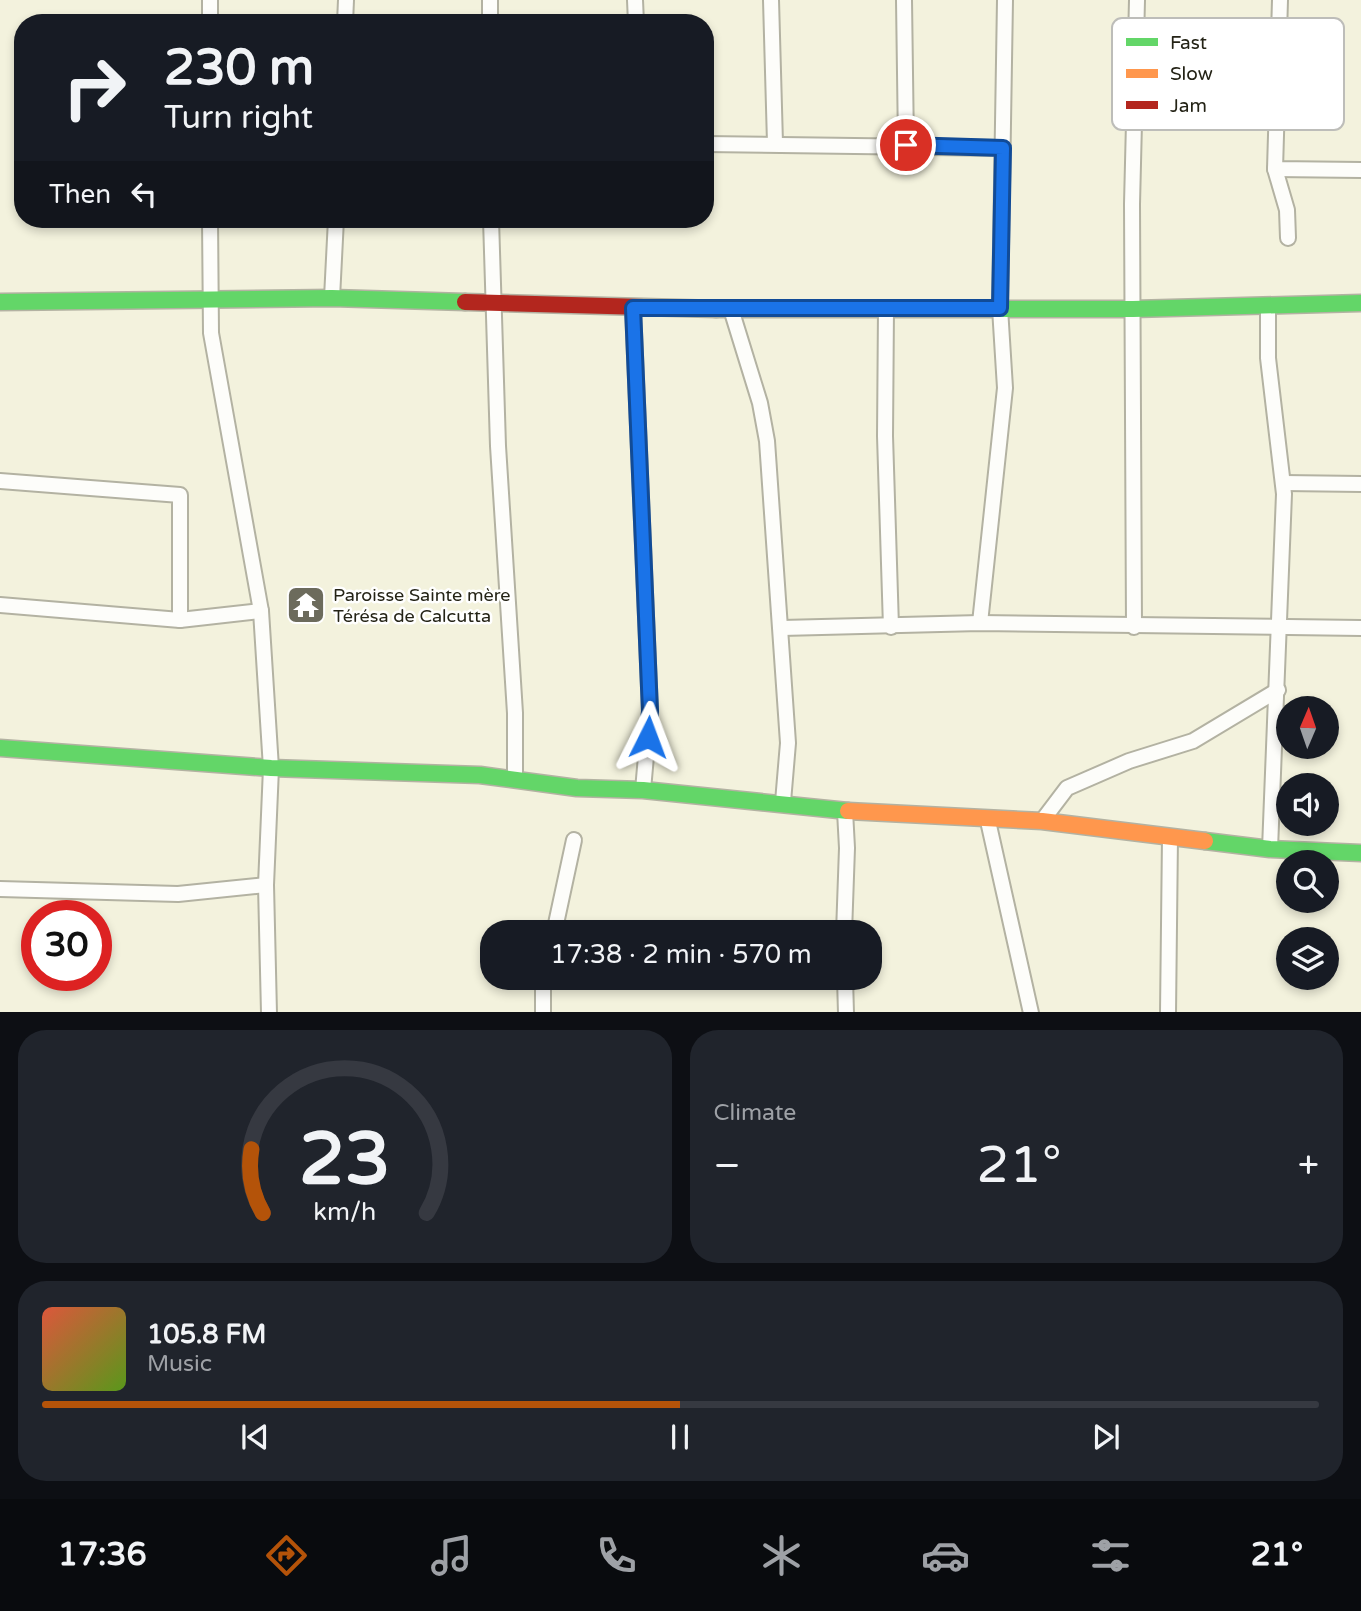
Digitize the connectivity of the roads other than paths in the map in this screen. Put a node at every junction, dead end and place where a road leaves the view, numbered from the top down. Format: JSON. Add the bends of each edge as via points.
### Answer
{"nodes":[{"id":1,"x":771,"y":0,"type":"edge"},
{"id":2,"x":904,"y":0,"type":"edge"},
{"id":3,"x":1005,"y":0,"type":"edge"},
{"id":4,"x":1137,"y":0,"type":"edge"},
{"id":5,"x":1280,"y":0,"type":"edge"},
{"id":6,"x":1137,"y":18,"type":"edge"},
{"id":7,"x":1279,"y":18,"type":"edge"},
{"id":8,"x":1134,"y":130,"type":"edge"},
{"id":9,"x":1276,"y":130,"type":"edge"},
{"id":10,"x":714,"y":144,"type":"edge"},
{"id":11,"x":775,"y":144,"type":"junction"},
{"id":12,"x":906,"y":145,"type":"junction"},
{"id":13,"x":1003,"y":148,"type":"junction"},
{"id":14,"x":1275,"y":169,"type":"junction"},
{"id":15,"x":1361,"y":170,"type":"edge"},
{"id":16,"x":210,"y":228,"type":"edge"},
{"id":17,"x":336,"y":228,"type":"edge"},
{"id":18,"x":491,"y":228,"type":"edge"},
{"id":19,"x":1288,"y":238,"type":"dead end"},
{"id":20,"x":332,"y":298,"type":"junction"},
{"id":21,"x":211,"y":299,"type":"junction"},
{"id":22,"x":0,"y":302,"type":"edge"},
{"id":23,"x":493,"y":303,"type":"junction"},
{"id":24,"x":1361,"y":303,"type":"edge"},
{"id":25,"x":1268,"y":306,"type":"junction"},
{"id":26,"x":633,"y":308,"type":"junction"},
{"id":27,"x":1000,"y":308,"type":"junction"},
{"id":28,"x":731,"y":309,"type":"junction"},
{"id":29,"x":886,"y":309,"type":"junction"},
{"id":30,"x":1133,"y":309,"type":"junction"},
{"id":31,"x":0,"y":481,"type":"edge"},
{"id":32,"x":1284,"y":483,"type":"junction"},
{"id":33,"x":1361,"y":484,"type":"edge"},
{"id":34,"x":0,"y":605,"type":"edge"},
{"id":35,"x":261,"y":611,"type":"junction"},
{"id":36,"x":180,"y":620,"type":"junction"},
{"id":37,"x":980,"y":623,"type":"junction"},
{"id":38,"x":1135,"y":626,"type":"junction"},
{"id":39,"x":1279,"y":626,"type":"junction"},
{"id":40,"x":891,"y":627,"type":"junction"},
{"id":41,"x":782,"y":628,"type":"junction"},
{"id":42,"x":1361,"y":628,"type":"edge"},
{"id":43,"x":1278,"y":690,"type":"junction"},
{"id":44,"x":0,"y":748,"type":"edge"},
{"id":45,"x":271,"y":768,"type":"junction"},
{"id":46,"x":515,"y":778,"type":"junction"},
{"id":47,"x":643,"y":790,"type":"junction"},
{"id":48,"x":783,"y":802,"type":"junction"},
{"id":49,"x":845,"y":811,"type":"junction"},
{"id":50,"x":988,"y":821,"type":"junction"},
{"id":51,"x":1042,"y":821,"type":"junction"},
{"id":52,"x":1170,"y":837,"type":"junction"},
{"id":53,"x":574,"y":840,"type":"dead end"},
{"id":54,"x":1270,"y":849,"type":"junction"},
{"id":55,"x":1361,"y":853,"type":"edge"},
{"id":56,"x":266,"y":885,"type":"junction"},
{"id":57,"x":0,"y":889,"type":"edge"},
{"id":58,"x":557,"y":920,"type":"edge"},
{"id":59,"x":844,"y":920,"type":"edge"},
{"id":60,"x":544,"y":990,"type":"edge"},
{"id":61,"x":845,"y":990,"type":"edge"},
{"id":62,"x":269,"y":1012,"type":"edge"},
{"id":63,"x":543,"y":1012,"type":"edge"},
{"id":64,"x":846,"y":1012,"type":"edge"},
{"id":65,"x":1031,"y":1012,"type":"edge"},
{"id":66,"x":1168,"y":1012,"type":"edge"}],
"edges":[{"from":1,"to":11,"type":"street"},
{"from":2,"to":12,"type":"street"},
{"from":3,"to":13,"type":"street"},
{"from":4,"to":6,"type":"street"},
{"from":5,"to":7,"type":"street"},
{"from":8,"to":30,"type":"street"},
{"from":9,"to":14,"type":"street"},
{"from":10,"to":11,"type":"street"},
{"from":11,"to":12,"type":"street"},
{"from":12,"to":13,"type":"street"},
{"from":13,"to":27,"type":"street"},
{"from":14,"to":15,"type":"street"},
{"from":14,"to":19,"type":"street","via":[[1287,210]]},
{"from":16,"to":21,"type":"street"},
{"from":17,"to":20,"type":"street"},
{"from":18,"to":23,"type":"street"},
{"from":20,"to":21,"type":"street"},
{"from":20,"to":23,"type":"street"},
{"from":21,"to":22,"type":"street"},
{"from":21,"to":35,"type":"street","via":[[211,333]]},
{"from":23,"to":26,"type":"street"},
{"from":23,"to":46,"type":"street"},
{"from":24,"to":25,"type":"street"},
{"from":25,"to":30,"type":"street"},
{"from":25,"to":32,"type":"street","via":[[1268,358]]},
{"from":26,"to":28,"type":"street"},
{"from":26,"to":47,"type":"street","via":[[650,711]]},
{"from":27,"to":29,"type":"street"},
{"from":27,"to":30,"type":"street"},
{"from":27,"to":37,"type":"street","via":[[1004,388]]},
{"from":28,"to":29,"type":"street"},
{"from":28,"to":41,"type":"street","via":[[764,418]]},
{"from":29,"to":40,"type":"street"},
{"from":30,"to":38,"type":"street"},
{"from":31,"to":36,"type":"street","via":[[180,495]]},
{"from":32,"to":33,"type":"street"},
{"from":32,"to":39,"type":"street"},
{"from":34,"to":36,"type":"street"},
{"from":35,"to":36,"type":"street"},
{"from":35,"to":45,"type":"street"},
{"from":37,"to":38,"type":"street"},
{"from":37,"to":40,"type":"street"},
{"from":38,"to":39,"type":"street"},
{"from":39,"to":42,"type":"street"},
{"from":39,"to":43,"type":"street"},
{"from":40,"to":41,"type":"street"},
{"from":41,"to":48,"type":"street","via":[[788,743]]},
{"from":43,"to":51,"type":"street","via":[[1194,741],[1129,761],[1067,788]]},
{"from":43,"to":54,"type":"street"},
{"from":44,"to":45,"type":"street"},
{"from":45,"to":46,"type":"street"},
{"from":45,"to":56,"type":"street"},
{"from":46,"to":47,"type":"street","via":[[577,788]]},
{"from":47,"to":48,"type":"street"},
{"from":48,"to":49,"type":"street"},
{"from":49,"to":50,"type":"street"},
{"from":49,"to":59,"type":"street"},
{"from":50,"to":51,"type":"street"},
{"from":50,"to":65,"type":"street"},
{"from":51,"to":52,"type":"street"},
{"from":52,"to":54,"type":"street"},
{"from":52,"to":66,"type":"street"},
{"from":53,"to":58,"type":"street"},
{"from":54,"to":55,"type":"street"},
{"from":56,"to":57,"type":"street","via":[[178,894]]},
{"from":56,"to":62,"type":"street"},
{"from":60,"to":63,"type":"street"},
{"from":61,"to":64,"type":"street"}]}
